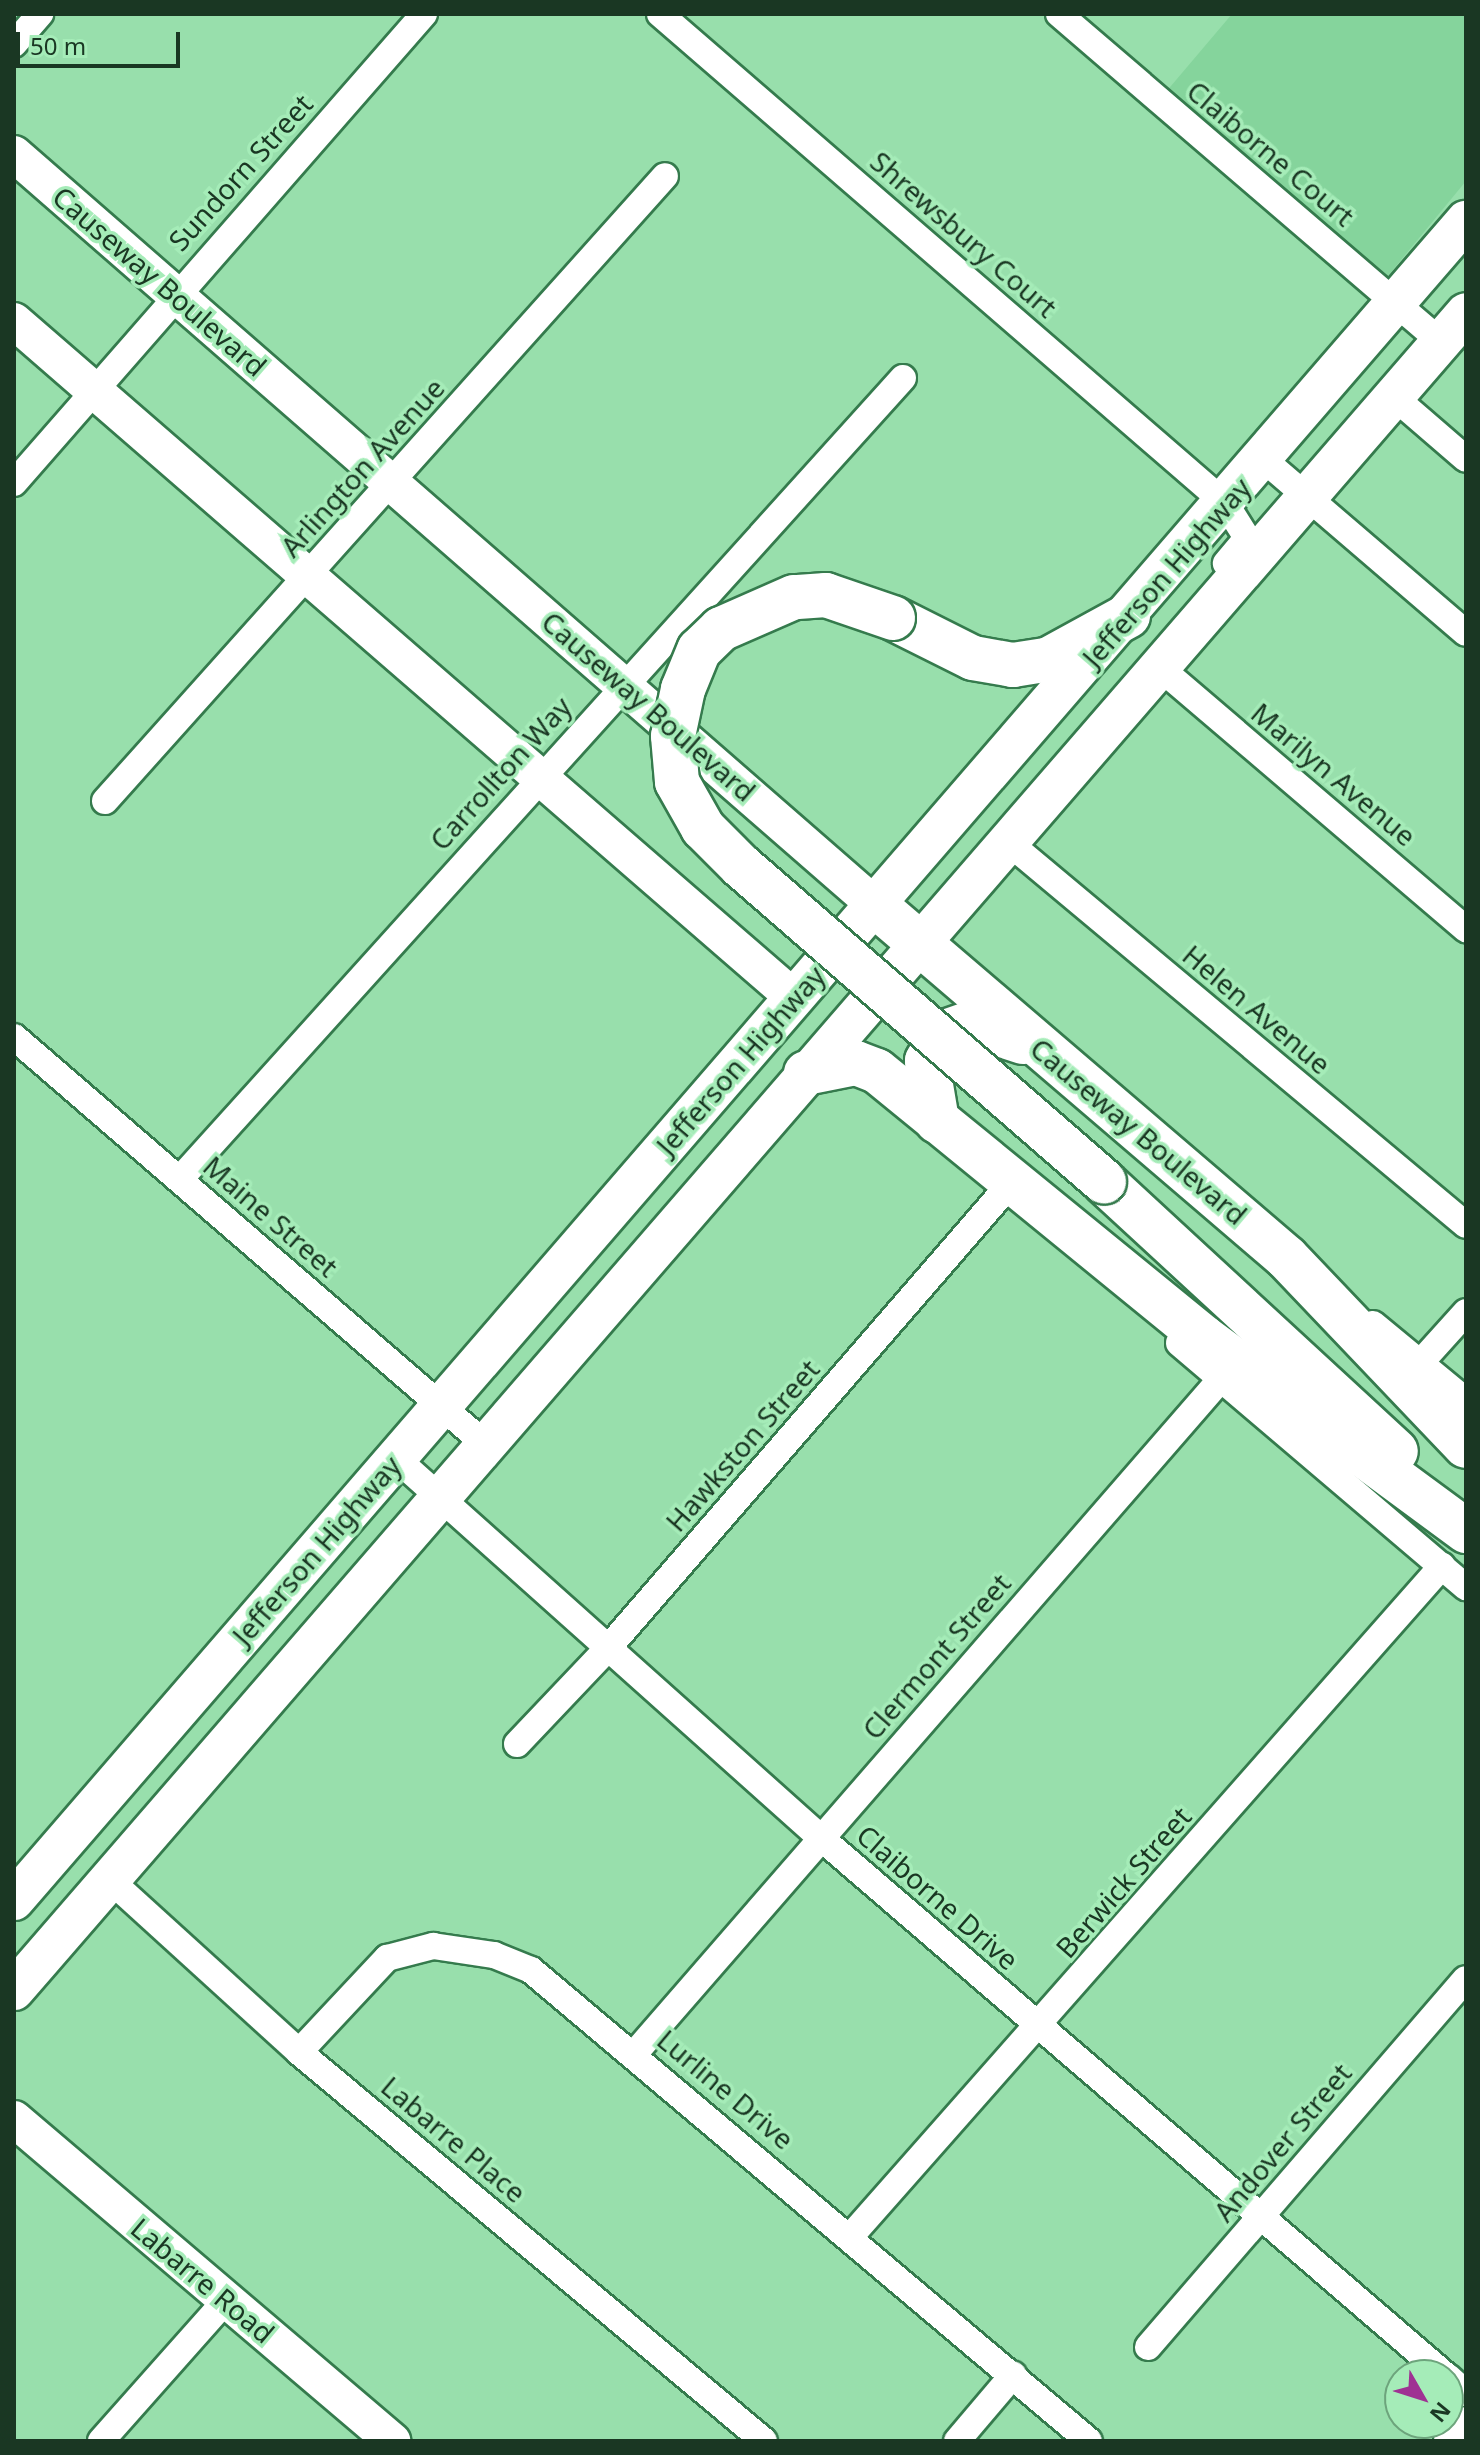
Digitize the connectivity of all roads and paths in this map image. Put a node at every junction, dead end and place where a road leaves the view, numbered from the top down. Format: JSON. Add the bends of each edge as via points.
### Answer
{"nodes":[{"id":1,"x":40,"y":14,"type":"edge"},
{"id":2,"x":424,"y":14,"type":"edge"},
{"id":3,"x":660,"y":14,"type":"edge"},
{"id":4,"x":1059,"y":14,"type":"edge"},
{"id":5,"x":14,"y":44,"type":"edge"},
{"id":6,"x":14,"y":154,"type":"edge"},
{"id":7,"x":665,"y":176,"type":"dead end"},
{"id":8,"x":1466,"y":221,"type":"edge"},
{"id":9,"x":174,"y":294,"type":"junction"},
{"id":10,"x":1397,"y":302,"type":"junction"},
{"id":11,"x":14,"y":321,"type":"edge"},
{"id":12,"x":1454,"y":327,"type":"edge"},
{"id":13,"x":903,"y":378,"type":"dead end"},
{"id":14,"x":93,"y":390,"type":"junction"},
{"id":15,"x":1393,"y":396,"type":"junction"},
{"id":16,"x":1263,"y":459,"type":"junction"},
{"id":17,"x":1466,"y":459,"type":"edge"},
{"id":18,"x":14,"y":483,"type":"edge"},
{"id":19,"x":392,"y":483,"type":"junction"},
{"id":20,"x":1308,"y":497,"type":"junction"},
{"id":21,"x":1225,"y":503,"type":"junction"},
{"id":22,"x":308,"y":574,"type":"junction"},
{"id":23,"x":1128,"y":616,"type":"junction"},
{"id":24,"x":1466,"y":633,"type":"edge"},
{"id":25,"x":1159,"y":667,"type":"junction"},
{"id":26,"x":625,"y":684,"type":"junction"},
{"id":27,"x":539,"y":779,"type":"junction"},
{"id":28,"x":105,"y":801,"type":"dead end"},
{"id":29,"x":1008,"y":842,"type":"junction"},
{"id":30,"x":876,"y":906,"type":"junction"},
{"id":31,"x":1466,"y":929,"type":"edge"},
{"id":32,"x":919,"y":944,"type":"junction"},
{"id":33,"x":793,"y":997,"type":"junction"},
{"id":34,"x":14,"y":1037,"type":"edge"},
{"id":35,"x":1047,"y":1053,"type":"junction"},
{"id":36,"x":742,"y":1058,"type":"junction"},
{"id":37,"x":806,"y":1073,"type":"junction"},
{"id":38,"x":937,"y":1121,"type":"junction"},
{"id":39,"x":757,"y":1131,"type":"junction"},
{"id":40,"x":180,"y":1179,"type":"junction"},
{"id":41,"x":1022,"y":1192,"type":"junction"},
{"id":42,"x":1466,"y":1225,"type":"edge"},
{"id":43,"x":1286,"y":1257,"type":"junction"},
{"id":44,"x":1466,"y":1312,"type":"edge"},
{"id":45,"x":1421,"y":1362,"type":"junction"},
{"id":46,"x":1221,"y":1379,"type":"junction"},
{"id":47,"x":1466,"y":1401,"type":"edge"},
{"id":48,"x":443,"y":1408,"type":"junction"},
{"id":49,"x":485,"y":1444,"type":"junction"},
{"id":50,"x":1466,"y":1446,"type":"edge"},
{"id":51,"x":397,"y":1459,"type":"junction"},
{"id":52,"x":440,"y":1497,"type":"junction"},
{"id":53,"x":1466,"y":1517,"type":"edge"},
{"id":54,"x":340,"y":1523,"type":"junction"},
{"id":55,"x":1454,"y":1549,"type":"edge"},
{"id":56,"x":1466,"y":1587,"type":"edge"},
{"id":57,"x":271,"y":1600,"type":"junction"},
{"id":58,"x":339,"y":1614,"type":"junction"},
{"id":59,"x":609,"y":1647,"type":"junction"},
{"id":60,"x":253,"y":1713,"type":"junction"},
{"id":61,"x":517,"y":1744,"type":"dead end"},
{"id":62,"x":821,"y":1838,"type":"junction"},
{"id":63,"x":109,"y":1879,"type":"junction"},
{"id":64,"x":14,"y":1900,"type":"edge"},
{"id":65,"x":1466,"y":1979,"type":"edge"},
{"id":66,"x":14,"y":1990,"type":"edge"},
{"id":67,"x":1040,"y":2027,"type":"junction"},
{"id":68,"x":299,"y":2052,"type":"junction"},
{"id":69,"x":635,"y":2053,"type":"junction"},
{"id":70,"x":14,"y":2119,"type":"edge"},
{"id":71,"x":1261,"y":2216,"type":"junction"},
{"id":72,"x":850,"y":2237,"type":"junction"},
{"id":73,"x":226,"y":2300,"type":"junction"},
{"id":74,"x":1148,"y":2347,"type":"dead end"},
{"id":75,"x":1427,"y":2359,"type":"edge"},
{"id":76,"x":1013,"y":2375,"type":"junction"},
{"id":77,"x":1466,"y":2420,"type":"edge"},
{"id":78,"x":101,"y":2441,"type":"edge"},
{"id":79,"x":393,"y":2441,"type":"edge"},
{"id":80,"x":764,"y":2441,"type":"edge"},
{"id":81,"x":957,"y":2441,"type":"edge"},
{"id":82,"x":1089,"y":2441,"type":"edge"},
{"id":83,"x":1447,"y":2441,"type":"edge"}],
"edges":[{"from":1,"to":5,"type":"street"},
{"from":2,"to":9,"type":"street","name":"Sundorn Street"},
{"from":3,"to":21,"type":"street","name":"Shrewsbury Court"},
{"from":4,"to":10,"type":"street","name":"Claiborne Court"},
{"from":6,"to":9,"type":"main road","name":"Causeway Boulevard"},
{"from":7,"to":19,"type":"street","name":"Arlington Avenue"},
{"from":8,"to":10,"type":"main road","name":"Jefferson Highway"},
{"from":9,"to":14,"type":"street","name":"Sundorn Street"},
{"from":9,"to":19,"type":"main road","name":"Causeway Boulevard"},
{"from":10,"to":12,"type":"street","name":"Claiborne Court"},
{"from":10,"to":16,"type":"main road","name":"Jefferson Highway"},
{"from":11,"to":14,"type":"main road"},
{"from":12,"to":15,"type":"main road","name":"Jefferson Highway"},
{"from":13,"to":26,"type":"street","name":"Carrollton Way"},
{"from":14,"to":18,"type":"street","name":"Sundorn Street"},
{"from":14,"to":22,"type":"main road"},
{"from":15,"to":17,"type":"street"},
{"from":15,"to":20,"type":"main road","name":"Jefferson Highway"},
{"from":16,"to":20,"type":"street"},
{"from":16,"to":21,"type":"main road","name":"Jefferson Highway"},
{"from":19,"to":22,"type":"street","name":"Arlington Avenue"},
{"from":19,"to":26,"type":"main road","name":"Causeway Boulevard"},
{"from":20,"to":24,"type":"street"},
{"from":20,"to":25,"type":"main road","name":"Jefferson Highway"},
{"from":21,"to":23,"type":"main road","name":"Jefferson Highway"},
{"from":21,"to":25,"type":"street","name":"Shrewsbury Court","via":[[1247,538],[1179,622]]},
{"from":22,"to":27,"type":"main road"},
{"from":22,"to":28,"type":"street","name":"Arlington Avenue"},
{"from":23,"to":30,"type":"main road","name":"Jefferson Highway"},
{"from":23,"to":53,"type":"highway","bridge":true,"via":[[1049,659],[1013,665],[973,658],[893,618],[826,595],[794,597],[721,629],[699,650],[683,689],[673,736],[677,782],[703,828],[741,866],[1241,1303]]},
{"from":25,"to":29,"type":"main road","name":"Jefferson Highway"},
{"from":25,"to":31,"type":"street","name":"Marilyn Avenue"},
{"from":26,"to":27,"type":"street","name":"Carrollton Way"},
{"from":26,"to":30,"type":"main road","name":"Causeway Boulevard"},
{"from":27,"to":33,"type":"main road"},
{"from":27,"to":40,"type":"street","name":"Carrollton Way"},
{"from":29,"to":32,"type":"main road","name":"Jefferson Highway"},
{"from":29,"to":42,"type":"street","name":"Helen Avenue"},
{"from":30,"to":32,"type":"highway","name":"Causeway Boulevard"},
{"from":30,"to":33,"type":"main road","name":"Jefferson Highway"},
{"from":32,"to":35,"type":"highway","name":"Causeway Boulevard"},
{"from":32,"to":37,"type":"main road","name":"Jefferson Highway"},
{"from":33,"to":36,"type":"main road","name":"Jefferson Highway"},
{"from":34,"to":40,"type":"street","name":"Maine Street"},
{"from":35,"to":38,"type":"highway","via":[[995,1029],[953,1025],[936,1041],[927,1061]]},
{"from":35,"to":43,"type":"highway","name":"Causeway Boulevard"},
{"from":36,"to":39,"type":"main road","via":[[764,1094]]},
{"from":36,"to":48,"type":"main road","name":"Jefferson Highway"},
{"from":37,"to":38,"type":"highway","via":[[842,1063],[865,1065]]},
{"from":37,"to":39,"type":"main road","name":"Jefferson Highway"},
{"from":38,"to":41,"type":"highway"},
{"from":39,"to":49,"type":"main road","name":"Jefferson Highway"},
{"from":40,"to":48,"type":"street","name":"Maine Street"},
{"from":41,"to":46,"type":"street","via":[[1154,1322]]},
{"from":41,"to":55,"type":"highway"},
{"from":41,"to":59,"type":"street","name":"Hawkston Street"},
{"from":43,"to":45,"type":"street","name":"Causeway Boulevard"},
{"from":43,"to":50,"type":"highway","name":"Causeway Boulevard"},
{"from":44,"to":45,"type":"street"},
{"from":45,"to":47,"type":"street","name":"Causeway Boulevard"},
{"from":46,"to":55,"type":"street"},
{"from":46,"to":62,"type":"street","name":"Clermont Street"},
{"from":48,"to":49,"type":"street","name":"Maine Street"},
{"from":48,"to":51,"type":"main road","name":"Jefferson Highway"},
{"from":49,"to":52,"type":"main road","name":"Jefferson Highway"},
{"from":51,"to":52,"type":"street","name":"Claiborne Drive"},
{"from":51,"to":54,"type":"main road","name":"Jefferson Highway"},
{"from":52,"to":58,"type":"main road","name":"Jefferson Highway"},
{"from":52,"to":59,"type":"street","name":"Claiborne Drive"},
{"from":54,"to":57,"type":"main road","name":"Jefferson Highway"},
{"from":54,"to":58,"type":"main road","via":[[321,1585],[326,1603]]},
{"from":55,"to":56,"type":"street"},
{"from":55,"to":67,"type":"street","name":"Berwick Street"},
{"from":57,"to":60,"type":"main road","via":[[290,1629],[269,1666]]},
{"from":57,"to":64,"type":"main road","name":"Jefferson Highway"},
{"from":58,"to":60,"type":"main road","name":"Jefferson Highway"},
{"from":59,"to":61,"type":"street","name":"Hawkston Street"},
{"from":59,"to":62,"type":"street","name":"Claiborne Drive"},
{"from":60,"to":63,"type":"main road","name":"Jefferson Highway"},
{"from":62,"to":67,"type":"street","name":"Claiborne Drive"},
{"from":62,"to":69,"type":"street","name":"Clermont Street"},
{"from":63,"to":66,"type":"main road","name":"Jefferson Highway"},
{"from":63,"to":68,"type":"street","name":"Labarre Place"},
{"from":65,"to":71,"type":"street","name":"Andover Street"},
{"from":67,"to":71,"type":"street","name":"Claiborne Drive"},
{"from":67,"to":72,"type":"street","name":"Berwick Street"},
{"from":68,"to":69,"type":"street","name":"Lurline Drive","via":[[387,1958],[433,1946],[494,1955],[531,1970]]},
{"from":68,"to":80,"type":"street","name":"Labarre Place"},
{"from":69,"to":72,"type":"street","name":"Lurline Drive"},
{"from":70,"to":73,"type":"main road","name":"Labarre Road"},
{"from":71,"to":74,"type":"street","name":"Andover Street"},
{"from":71,"to":75,"type":"street","name":"Claiborne Drive"},
{"from":72,"to":76,"type":"street","name":"Lurline Drive"},
{"from":73,"to":78,"type":"street"},
{"from":73,"to":79,"type":"main road","name":"Labarre Road"},
{"from":76,"to":81,"type":"street"},
{"from":76,"to":82,"type":"street","name":"Lurline Drive"},
{"from":77,"to":83,"type":"street"}]}
